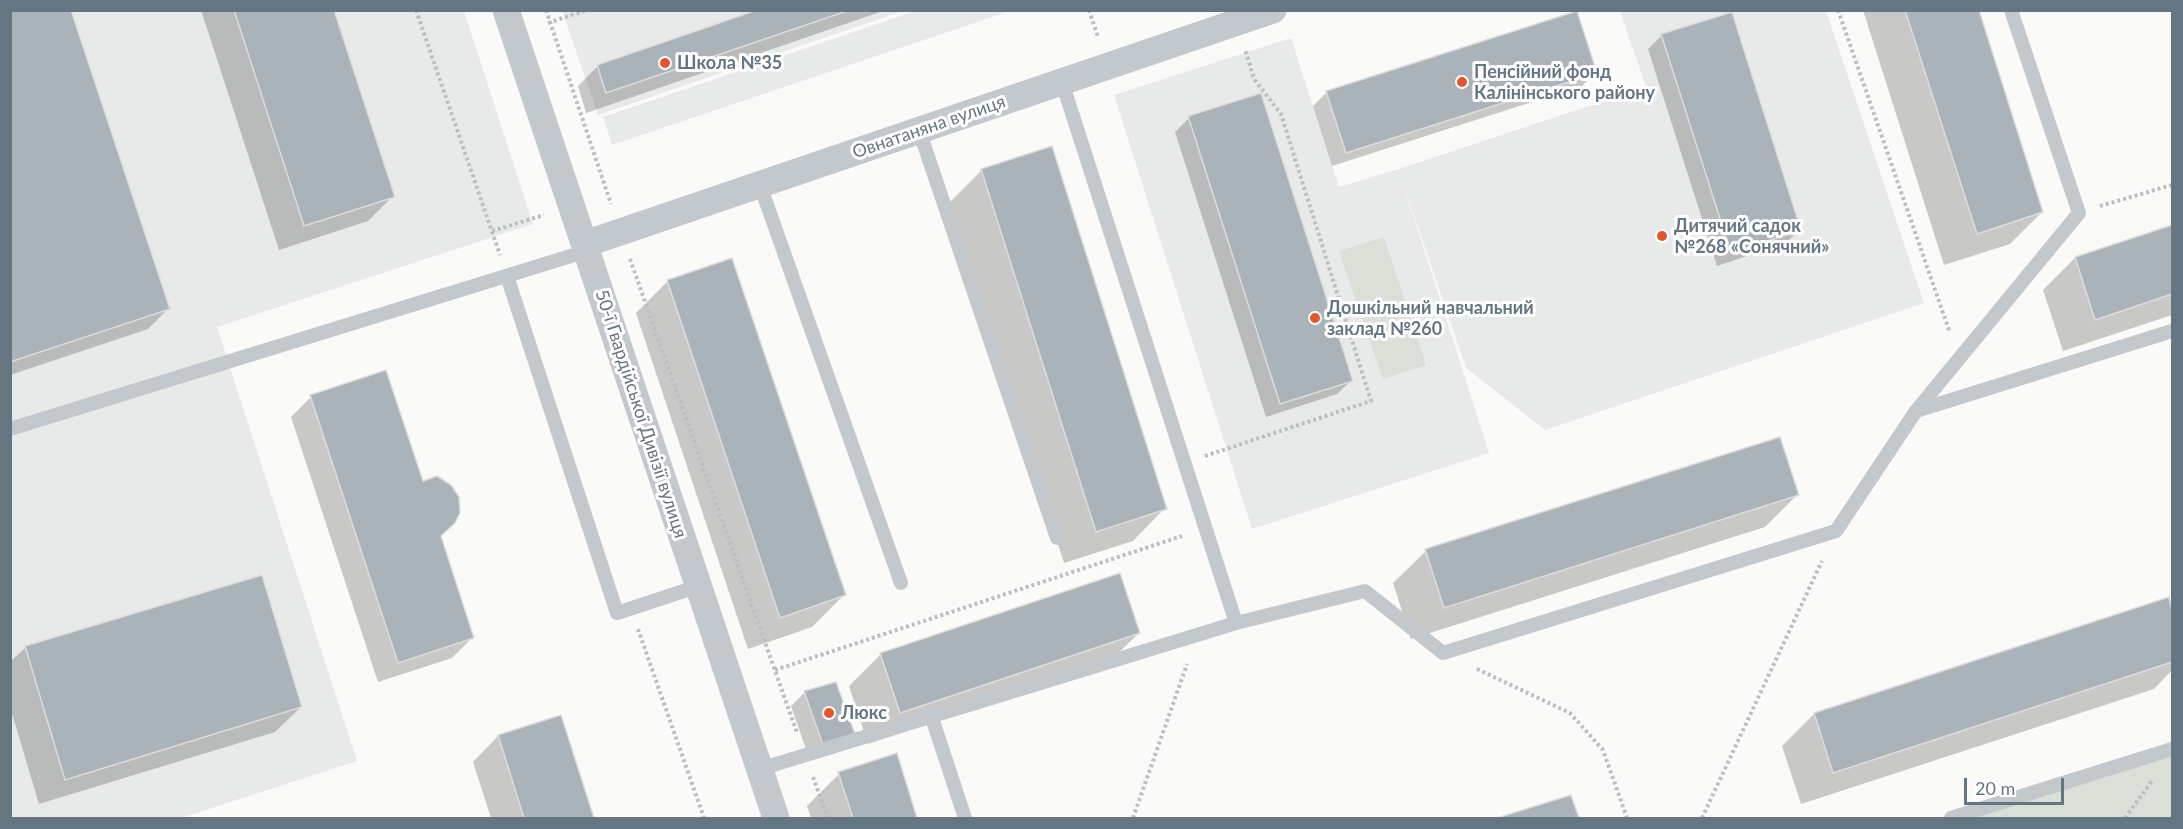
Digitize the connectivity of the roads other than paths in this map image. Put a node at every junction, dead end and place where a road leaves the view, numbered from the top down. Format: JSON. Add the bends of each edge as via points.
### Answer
{"nodes":[{"id":1,"x":1273,"y":10,"type":"edge"},
{"id":2,"x":2011,"y":10,"type":"edge"},
{"id":3,"x":510,"y":22,"type":"edge"},
{"id":4,"x":1062,"y":82,"type":"junction"},
{"id":5,"x":919,"y":130,"type":"junction"},
{"id":6,"x":760,"y":185,"type":"junction"},
{"id":7,"x":586,"y":248,"type":"junction"},
{"id":8,"x":507,"y":276,"type":"junction"},
{"id":9,"x":2172,"y":331,"type":"edge"},
{"id":10,"x":1916,"y":411,"type":"junction"},
{"id":11,"x":10,"y":429,"type":"edge"},
{"id":12,"x":1057,"y":538,"type":"dead end"},
{"id":13,"x":901,"y":583,"type":"dead end"},
{"id":14,"x":699,"y":586,"type":"junction"},
{"id":15,"x":1236,"y":623,"type":"junction"},
{"id":16,"x":931,"y":715,"type":"junction"},
{"id":17,"x":2172,"y":749,"type":"edge"},
{"id":18,"x":759,"y":769,"type":"junction"},
{"id":19,"x":776,"y":819,"type":"edge"},
{"id":20,"x":965,"y":819,"type":"edge"},
{"id":21,"x":1951,"y":819,"type":"edge"}],
"edges":[{"from":1,"to":4,"type":"street","name":"Овнатаняна вулиця"},
{"from":2,"to":10,"type":"lane","via":[[2079,213]]},
{"from":3,"to":7,"type":"street","name":"50-ї Гвардійської Дивізії вулиця"},
{"from":4,"to":5,"type":"street","name":"Овнатаняна вулиця"},
{"from":4,"to":15,"type":"lane"},
{"from":5,"to":6,"type":"street","name":"Овнатаняна вулиця"},
{"from":5,"to":12,"type":"lane"},
{"from":6,"to":7,"type":"street","name":"Овнатаняна вулиця","via":[[620,232]]},
{"from":6,"to":13,"type":"lane"},
{"from":7,"to":8,"type":"lane"},
{"from":7,"to":14,"type":"street","name":"50-ї Гвардійської Дивізії вулиця"},
{"from":8,"to":11,"type":"lane"},
{"from":8,"to":14,"type":"lane","via":[[617,613]]},
{"from":9,"to":10,"type":"lane"},
{"from":10,"to":15,"type":"lane","via":[[1836,531],[1443,653],[1365,591]]},
{"from":14,"to":18,"type":"street","name":"50-ї Гвардійської Дивізії вулиця"},
{"from":15,"to":16,"type":"lane"},
{"from":16,"to":18,"type":"lane"},
{"from":16,"to":20,"type":"lane"},
{"from":17,"to":21,"type":"lane"},
{"from":18,"to":19,"type":"street","name":"50-ї Гвардійської Дивізії вулиця"}]}
